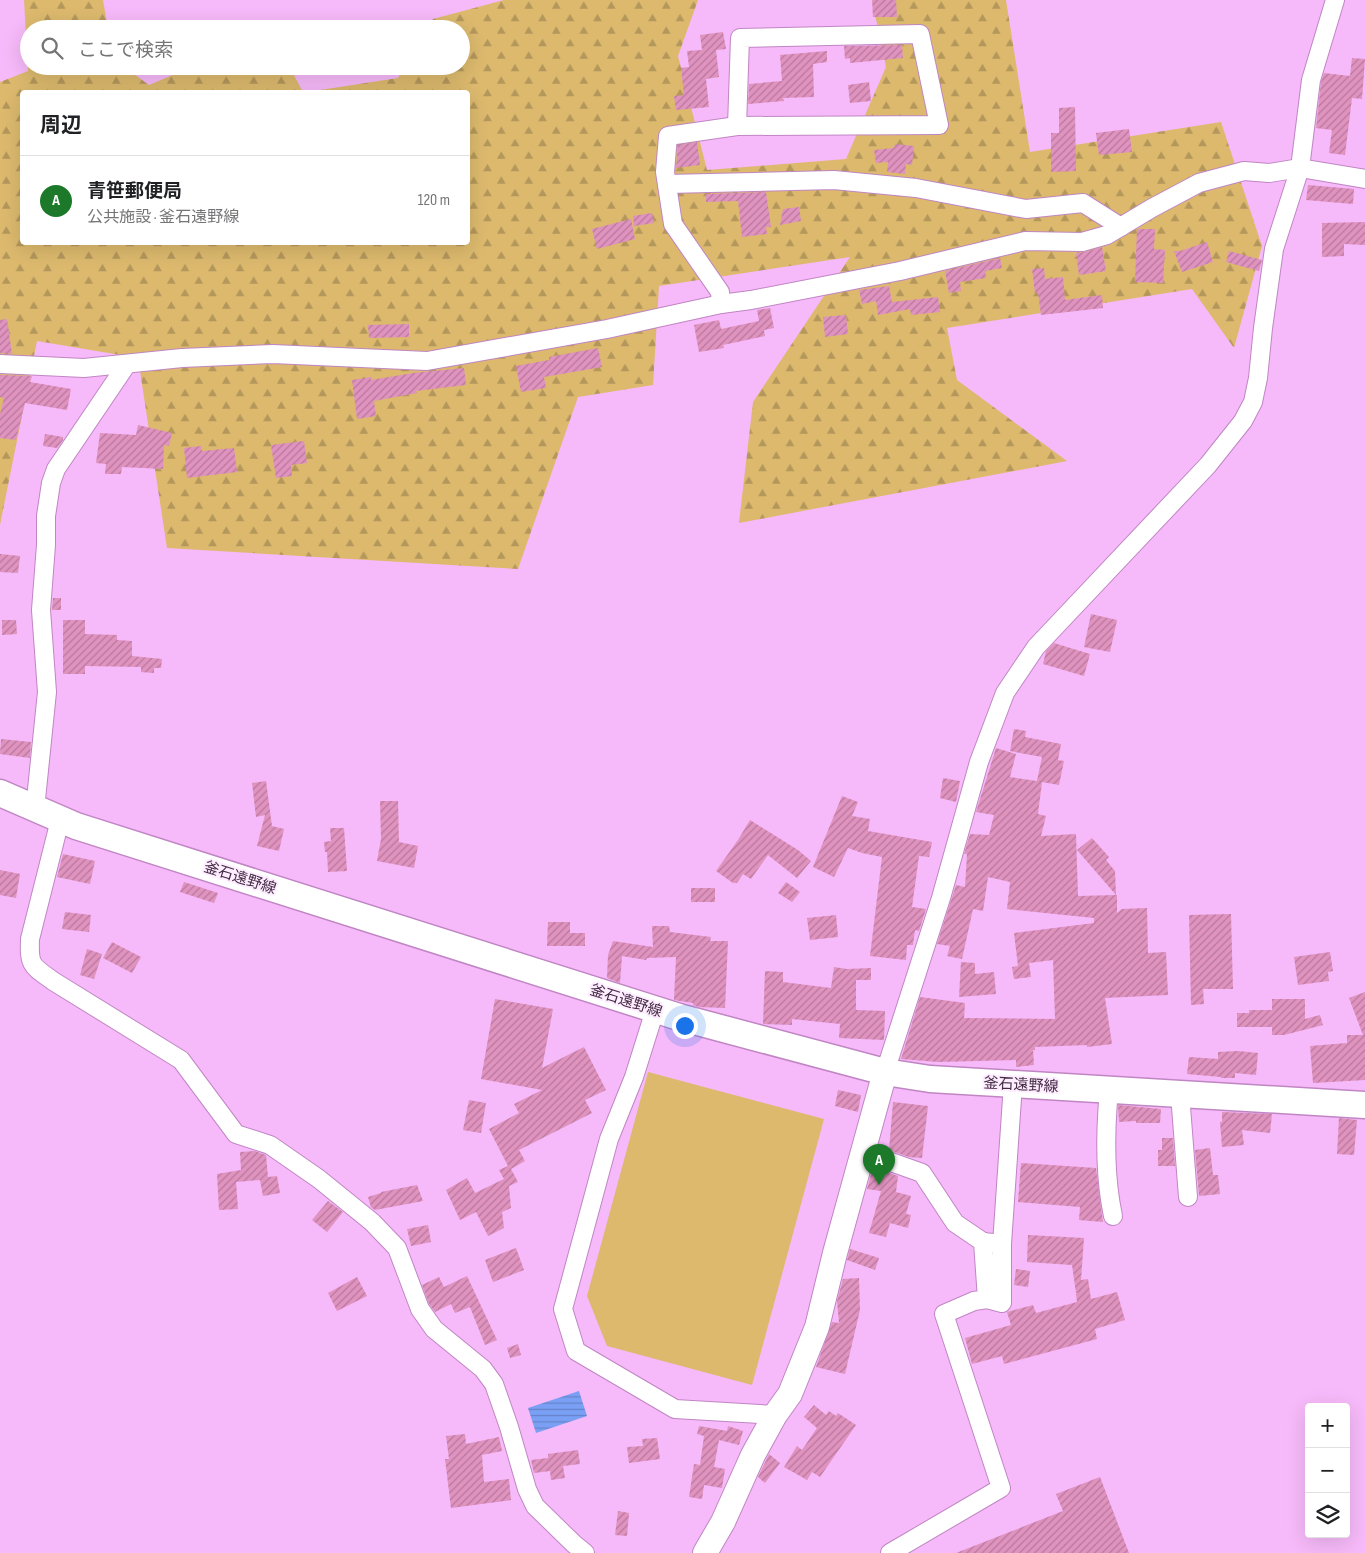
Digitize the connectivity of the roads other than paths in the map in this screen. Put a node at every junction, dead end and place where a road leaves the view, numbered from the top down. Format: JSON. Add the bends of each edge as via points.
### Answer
{"nodes":[{"id":1,"x":1335,"y":0,"type":"edge"},
{"id":2,"x":737,"y":126,"type":"junction"},
{"id":3,"x":1300,"y":168,"type":"junction"},
{"id":4,"x":1365,"y":179,"type":"edge"},
{"id":5,"x":666,"y":184,"type":"junction"},
{"id":6,"x":1121,"y":227,"type":"junction"},
{"id":7,"x":721,"y":304,"type":"junction"},
{"id":8,"x":0,"y":364,"type":"edge"},
{"id":9,"x":127,"y":364,"type":"junction"},
{"id":10,"x":0,"y":793,"type":"edge"},
{"id":11,"x":35,"y":809,"type":"junction"},
{"id":12,"x":60,"y":820,"type":"junction"},
{"id":13,"x":655,"y":1010,"type":"junction"},
{"id":14,"x":886,"y":1072,"type":"junction"},
{"id":15,"x":1013,"y":1084,"type":"junction"},
{"id":16,"x":1109,"y":1090,"type":"junction"},
{"id":17,"x":1180,"y":1094,"type":"junction"},
{"id":18,"x":1365,"y":1105,"type":"edge"},
{"id":19,"x":864,"y":1152,"type":"junction"},
{"id":20,"x":1188,"y":1197,"type":"dead end"},
{"id":21,"x":1112,"y":1216,"type":"dead end"},
{"id":22,"x":983,"y":1242,"type":"junction"},
{"id":23,"x":1002,"y":1244,"type":"junction"},
{"id":24,"x":987,"y":1299,"type":"junction"},
{"id":25,"x":776,"y":1415,"type":"junction"},
{"id":26,"x":585,"y":1553,"type":"edge"},
{"id":27,"x":705,"y":1553,"type":"edge"},
{"id":28,"x":890,"y":1553,"type":"edge"}],
"edges":[{"from":1,"to":3,"type":"street","via":[[1310,80]]},
{"from":2,"to":2,"type":"street","via":[[939,124],[920,34],[740,38]]},
{"from":2,"to":5,"type":"street","via":[[668,136]]},
{"from":3,"to":4,"type":"street"},
{"from":3,"to":6,"type":"street","via":[[1268,173],[1244,171],[1199,183]]},
{"from":3,"to":14,"type":"street","via":[[1274,249],[1253,402],[1208,465],[1036,647],[1005,693],[979,762]]},
{"from":5,"to":6,"type":"street","via":[[834,180],[916,188],[1026,209],[1082,203]]},
{"from":5,"to":7,"type":"street","via":[[673,224],[720,292]]},
{"from":6,"to":7,"type":"street","via":[[1082,242],[1025,240],[900,271]]},
{"from":7,"to":9,"type":"street","via":[[607,329],[426,361],[273,354]]},
{"from":8,"to":9,"type":"street","via":[[84,368]]},
{"from":9,"to":11,"type":"street","via":[[56,469],[51,483],[41,610],[48,692]]},
{"from":10,"to":11,"type":"main road","name":"釜石遠野線"},
{"from":11,"to":12,"type":"main road","name":"釜石遠野線"},
{"from":12,"to":13,"type":"main road","name":"釜石遠野線"},
{"from":12,"to":26,"type":"street","via":[[30,939],[29,958],[34,967],[181,1060],[236,1134],[270,1145],[319,1179],[372,1222],[397,1248],[420,1309],[434,1330],[483,1369],[494,1384],[535,1506]]},
{"from":13,"to":14,"type":"main road","name":"釜石遠野線"},
{"from":13,"to":25,"type":"street","via":[[634,1077],[609,1139],[563,1309],[576,1351],[676,1409]]},
{"from":14,"to":15,"type":"main road","name":"釜石遠野線","via":[[930,1079]]},
{"from":14,"to":19,"type":"street"},
{"from":15,"to":16,"type":"main road","name":"釜石遠野線"},
{"from":15,"to":23,"type":"street"},
{"from":16,"to":17,"type":"main road","name":"釜石遠野線"},
{"from":16,"to":21,"type":"street","via":[[1105,1130]]},
{"from":17,"to":18,"type":"main road","name":"釜石遠野線"},
{"from":17,"to":20,"type":"street"},
{"from":19,"to":22,"type":"street","via":[[922,1173],[955,1223]]},
{"from":19,"to":25,"type":"street","via":[[817,1328],[790,1394]]},
{"from":22,"to":23,"type":"street"},
{"from":22,"to":24,"type":"street"},
{"from":23,"to":24,"type":"street","via":[[1002,1303]]},
{"from":24,"to":28,"type":"street","via":[[944,1314],[1001,1488]]},
{"from":25,"to":27,"type":"street"}]}
